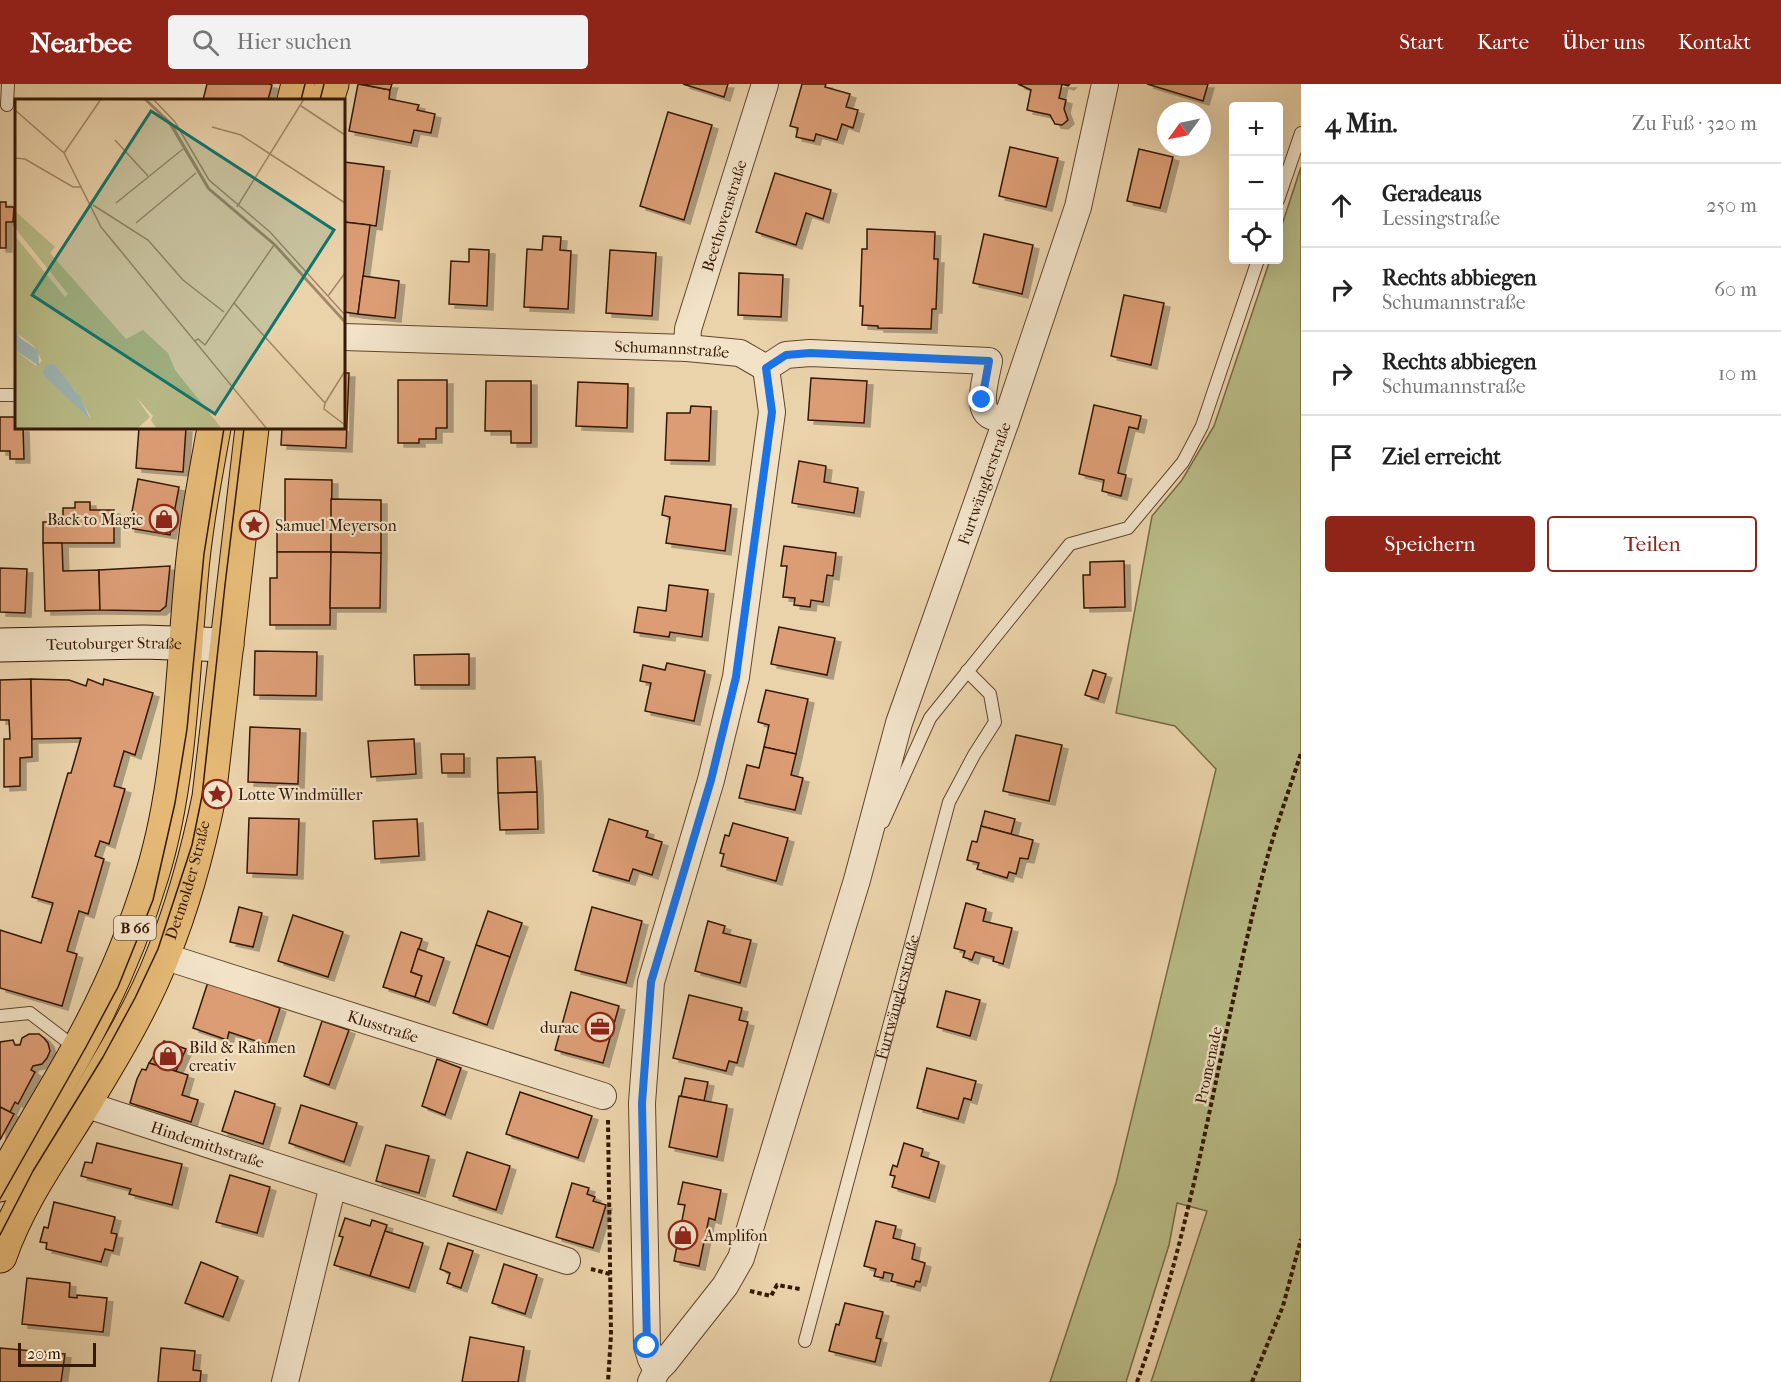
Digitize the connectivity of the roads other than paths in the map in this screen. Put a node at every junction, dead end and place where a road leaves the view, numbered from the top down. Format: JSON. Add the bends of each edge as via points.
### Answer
{"nodes":[{"id":1,"x":8,"y":84,"type":"edge"},
{"id":2,"x":298,"y":84,"type":"edge"},
{"id":3,"x":332,"y":84,"type":"edge"},
{"id":4,"x":765,"y":84,"type":"edge"},
{"id":5,"x":1105,"y":84,"type":"edge"},
{"id":6,"x":294,"y":99,"type":"edge"},
{"id":7,"x":327,"y":99,"type":"edge"},
{"id":8,"x":7,"y":105,"type":"dead end"},
{"id":9,"x":1301,"y":133,"type":"edge"},
{"id":10,"x":1283,"y":185,"type":"edge"},
{"id":11,"x":1257,"y":264,"type":"edge"},
{"id":12,"x":345,"y":337,"type":"edge"},
{"id":13,"x":687,"y":348,"type":"junction"},
{"id":14,"x":766,"y":368,"type":"junction"},
{"id":15,"x":1006,"y":421,"type":"junction"},
{"id":16,"x":214,"y":429,"type":"edge"},
{"id":17,"x":252,"y":429,"type":"edge"},
{"id":18,"x":186,"y":643,"type":"junction"},
{"id":19,"x":0,"y":645,"type":"edge"},
{"id":20,"x":227,"y":645,"type":"junction"},
{"id":21,"x":967,"y":670,"type":"junction"},
{"id":22,"x":857,"y":880,"type":"junction"},
{"id":23,"x":163,"y":956,"type":"junction"},
{"id":24,"x":0,"y":1016,"type":"edge"},
{"id":25,"x":78,"y":1050,"type":"junction"},
{"id":26,"x":603,"y":1096,"type":"road end"},
{"id":27,"x":84,"y":1104,"type":"junction"},
{"id":28,"x":0,"y":1185,"type":"edge"},
{"id":29,"x":333,"y":1185,"type":"junction"},
{"id":30,"x":0,"y":1256,"type":"edge"},
{"id":31,"x":567,"y":1261,"type":"dead end"},
{"id":32,"x":805,"y":1341,"type":"dead end"},
{"id":33,"x":654,"y":1376,"type":"edge"},
{"id":34,"x":285,"y":1382,"type":"edge"}],
"edges":[{"from":1,"to":8,"type":"lane"},
{"from":2,"to":6,"type":"main road"},
{"from":3,"to":7,"type":"main road"},
{"from":4,"to":13,"type":"street","name":"Beethovenstraße","via":[[688,329]]},
{"from":5,"to":15,"type":"street","name":"Furtwänglerstraße","via":[[1078,207]]},
{"from":9,"to":10,"type":"lane"},
{"from":11,"to":21,"type":"lane","name":"Furtwänglerstraße","via":[[1202,426],[1184,462],[1128,528],[1070,544]]},
{"from":12,"to":13,"type":"street","name":"Schumannstraße"},
{"from":13,"to":14,"type":"street","name":"Schumannstraße","via":[[740,352]]},
{"from":14,"to":15,"type":"street","via":[[786,355],[810,353],[989,361],[984,409],[988,415]]},
{"from":14,"to":33,"type":"street","via":[[772,412],[736,677],[711,780],[651,982],[642,1103],[647,1346]]},
{"from":15,"to":22,"type":"street","name":"Furtwänglerstraße","via":[[899,723]]},
{"from":16,"to":18,"type":"main road","name":"Detmolder Straße","number":"B 66","via":[[193,552]]},
{"from":17,"to":20,"type":"main road","name":"Detmolder Straße","number":"B 66"},
{"from":18,"to":19,"type":"street","name":"Teutoburger Straße"},
{"from":18,"to":20,"type":"street","name":"Teutoburger Straße"},
{"from":18,"to":25,"type":"main road","name":"Detmolder Straße","number":"B 66","via":[[177,747],[154,870],[114,980]]},
{"from":20,"to":23,"type":"main road","name":"Detmolder Straße","number":"B 66","via":[[199,847]]},
{"from":21,"to":22,"type":"lane","name":"Furtwänglerstraße","via":[[930,718]]},
{"from":21,"to":32,"type":"lane","name":"Furtwänglerstraße","via":[[990,694],[995,722],[949,802]]},
{"from":22,"to":33,"type":"street","name":"Furtwänglerstraße","via":[[741,1258],[725,1286]]},
{"from":23,"to":26,"type":"street","name":"Klusstraße"},
{"from":23,"to":27,"type":"main road","name":"Detmolder Straße","number":"B 66","via":[[139,1008]]},
{"from":24,"to":25,"type":"lane","via":[[30,1013]]},
{"from":25,"to":28,"type":"main road","name":"Detmolder Straße","number":"B 66"},
{"from":27,"to":29,"type":"street","name":"Hindemithstraße"},
{"from":27,"to":30,"type":"main road","name":"Detmolder Straße","number":"B 66","via":[[41,1172]]},
{"from":29,"to":31,"type":"street","name":"Hindemithstraße"},
{"from":29,"to":34,"type":"street"}]}
